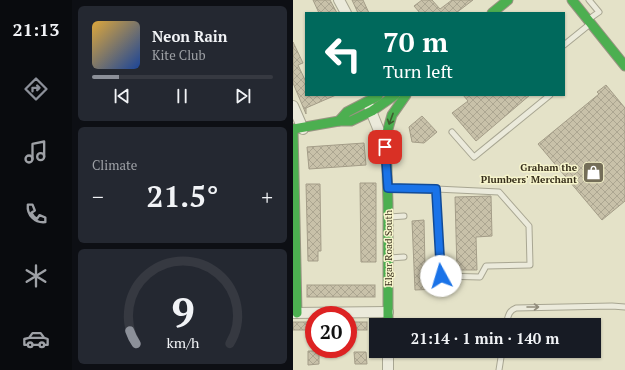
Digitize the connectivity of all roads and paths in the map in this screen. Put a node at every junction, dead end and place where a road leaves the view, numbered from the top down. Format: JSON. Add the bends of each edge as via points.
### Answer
{"nodes":[{"id":1,"x":339,"y":0,"type":"edge"},
{"id":2,"x":508,"y":0,"type":"edge"},
{"id":3,"x":572,"y":0,"type":"edge"},
{"id":4,"x":589,"y":0,"type":"edge"},
{"id":5,"x":345,"y":12,"type":"edge"},
{"id":6,"x":493,"y":12,"type":"edge"},
{"id":7,"x":590,"y":22,"type":"junction"},
{"id":8,"x":565,"y":44,"type":"edge"},
{"id":9,"x":625,"y":66,"type":"edge"},
{"id":10,"x":379,"y":96,"type":"edge"},
{"id":11,"x":393,"y":96,"type":"edge"},
{"id":12,"x":405,"y":96,"type":"edge"},
{"id":13,"x":549,"y":96,"type":"edge"},
{"id":14,"x":293,"y":106,"type":"edge"},
{"id":15,"x":369,"y":107,"type":"junction"},
{"id":16,"x":296,"y":129,"type":"edge"},
{"id":17,"x":452,"y":132,"type":"dead end"},
{"id":18,"x":385,"y":147,"type":"junction"},
{"id":19,"x":388,"y":188,"type":"junction"},
{"id":20,"x":436,"y":189,"type":"junction"},
{"id":21,"x":388,"y":216,"type":"junction"},
{"id":22,"x":404,"y":216,"type":"dead end"},
{"id":23,"x":404,"y":257,"type":"dead end"},
{"id":24,"x":388,"y":258,"type":"junction"},
{"id":25,"x":625,"y":308,"type":"edge"},
{"id":26,"x":388,"y":312,"type":"junction"},
{"id":27,"x":295,"y":313,"type":"edge"},
{"id":28,"x":388,"y":318,"type":"edge"},
{"id":29,"x":507,"y":318,"type":"edge"},
{"id":30,"x":388,"y":358,"type":"edge"},
{"id":31,"x":501,"y":358,"type":"edge"},
{"id":32,"x":388,"y":370,"type":"edge"},
{"id":33,"x":499,"y":370,"type":"edge"}],
"edges":[{"from":1,"to":5,"type":"street"},
{"from":2,"to":6,"type":"street"},
{"from":3,"to":7,"type":"street"},
{"from":4,"to":7,"type":"lane","via":[[599,12]]},
{"from":7,"to":8,"type":"lane"},
{"from":7,"to":9,"type":"street"},
{"from":10,"to":15,"type":"street"},
{"from":11,"to":15,"type":"street"},
{"from":12,"to":18,"type":"street","name":"Elgar Road South","one_way":true,"via":[[392,115]]},
{"from":13,"to":17,"type":"lane","via":[[474,157]]},
{"from":14,"to":16,"type":"street"},
{"from":15,"to":16,"type":"street","via":[[347,112],[339,120]]},
{"from":15,"to":18,"type":"street","name":"Elgar Road South"},
{"from":16,"to":27,"type":"street"},
{"from":18,"to":19,"type":"street","name":"Elgar Road South"},
{"from":19,"to":20,"type":"lane"},
{"from":19,"to":21,"type":"street","name":"Elgar Road South"},
{"from":20,"to":20,"type":"lane","via":[[499,192],[529,226],[530,265],[486,266],[479,277],[441,276]]},
{"from":21,"to":22,"type":"lane"},
{"from":21,"to":24,"type":"street","name":"Elgar Road South"},
{"from":23,"to":24,"type":"lane"},
{"from":24,"to":26,"type":"street","name":"Elgar Road South"},
{"from":29,"to":25,"type":"lane","one_way":true,"via":[[511,310],[516,308]]},
{"from":26,"to":27,"type":"street"},
{"from":26,"to":28,"type":"street","name":"Elgar Road South"},
{"from":30,"to":32,"type":"street"},
{"from":31,"to":33,"type":"lane"}]}
